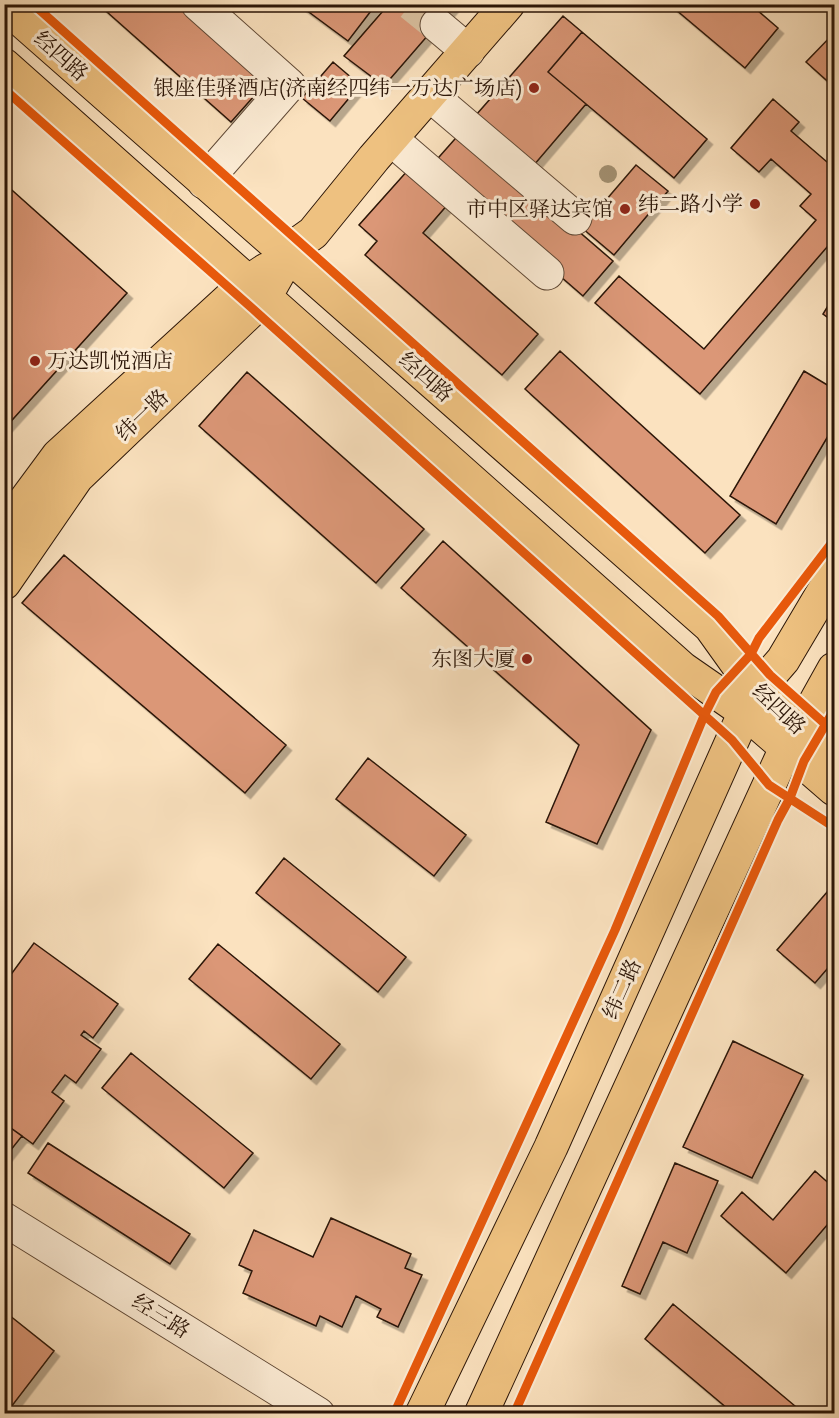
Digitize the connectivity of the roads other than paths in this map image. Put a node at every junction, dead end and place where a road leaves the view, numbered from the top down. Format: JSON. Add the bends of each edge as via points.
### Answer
{"nodes":[{"id":1,"x":198,"y":4,"type":"edge"},
{"id":2,"x":508,"y":4,"type":"edge"},
{"id":3,"x":4,"y":5,"type":"edge"},
{"id":4,"x":437,"y":25,"type":"tunnel mouth"},
{"id":5,"x":468,"y":51,"type":"junction"},
{"id":6,"x":4,"y":65,"type":"edge"},
{"id":7,"x":430,"y":95,"type":"junction"},
{"id":8,"x":391,"y":139,"type":"junction"},
{"id":9,"x":204,"y":182,"type":"junction"},
{"id":10,"x":575,"y":218,"type":"dead end"},
{"id":11,"x":288,"y":256,"type":"junction"},
{"id":12,"x":547,"y":273,"type":"dead end"},
{"id":13,"x":257,"y":290,"type":"junction"},
{"id":14,"x":4,"y":529,"type":"edge"},
{"id":15,"x":834,"y":574,"type":"edge"},
{"id":16,"x":4,"y":583,"type":"edge"},
{"id":17,"x":834,"y":669,"type":"edge"},
{"id":18,"x":752,"y":702,"type":"junction"},
{"id":19,"x":793,"y":737,"type":"junction"},
{"id":20,"x":834,"y":760,"type":"edge"},
{"id":21,"x":834,"y":789,"type":"edge"},
{"id":22,"x":4,"y":1219,"type":"edge"},
{"id":23,"x":318,"y":1413,"type":"edge"},
{"id":24,"x":423,"y":1413,"type":"edge"},
{"id":25,"x":481,"y":1413,"type":"edge"}],
"edges":[{"from":1,"to":9,"type":"street","via":[[289,85]]},
{"from":2,"to":5,"type":"main road","name":"纬一路"},
{"from":3,"to":9,"type":"main road","name":"经四路"},
{"from":4,"to":5,"type":"street"},
{"from":5,"to":7,"type":"main road","name":"纬一路"},
{"from":6,"to":13,"type":"main road","name":"经四路"},
{"from":7,"to":8,"type":"main road","name":"纬一路"},
{"from":7,"to":10,"type":"street"},
{"from":8,"to":11,"type":"main road","name":"纬一路","via":[[314,233]]},
{"from":8,"to":12,"type":"street"},
{"from":9,"to":11,"type":"main road","name":"经四路"},
{"from":11,"to":13,"type":"main road","name":"纬一路"},
{"from":11,"to":18,"type":"main road","name":"经四路","via":[[710,626]]},
{"from":13,"to":14,"type":"main road","name":"纬一路","via":[[58,456]]},
{"from":13,"to":16,"type":"main road","name":"纬一路","via":[[78,477]]},
{"from":13,"to":18,"type":"main road","name":"经四路","via":[[683,669]]},
{"from":15,"to":18,"type":"main road","name":"纬二路","via":[[783,660]]},
{"from":17,"to":19,"type":"main road"},
{"from":18,"to":19,"type":"main road","name":"经四路"},
{"from":18,"to":24,"type":"main road","name":"纬二路","via":[[551,1147]]},
{"from":19,"to":20,"type":"main road","name":"经四路"},
{"from":19,"to":21,"type":"main road","name":"经四路"},
{"from":19,"to":25,"type":"main road"},
{"from":22,"to":23,"type":"street","name":"经三路"}]}
